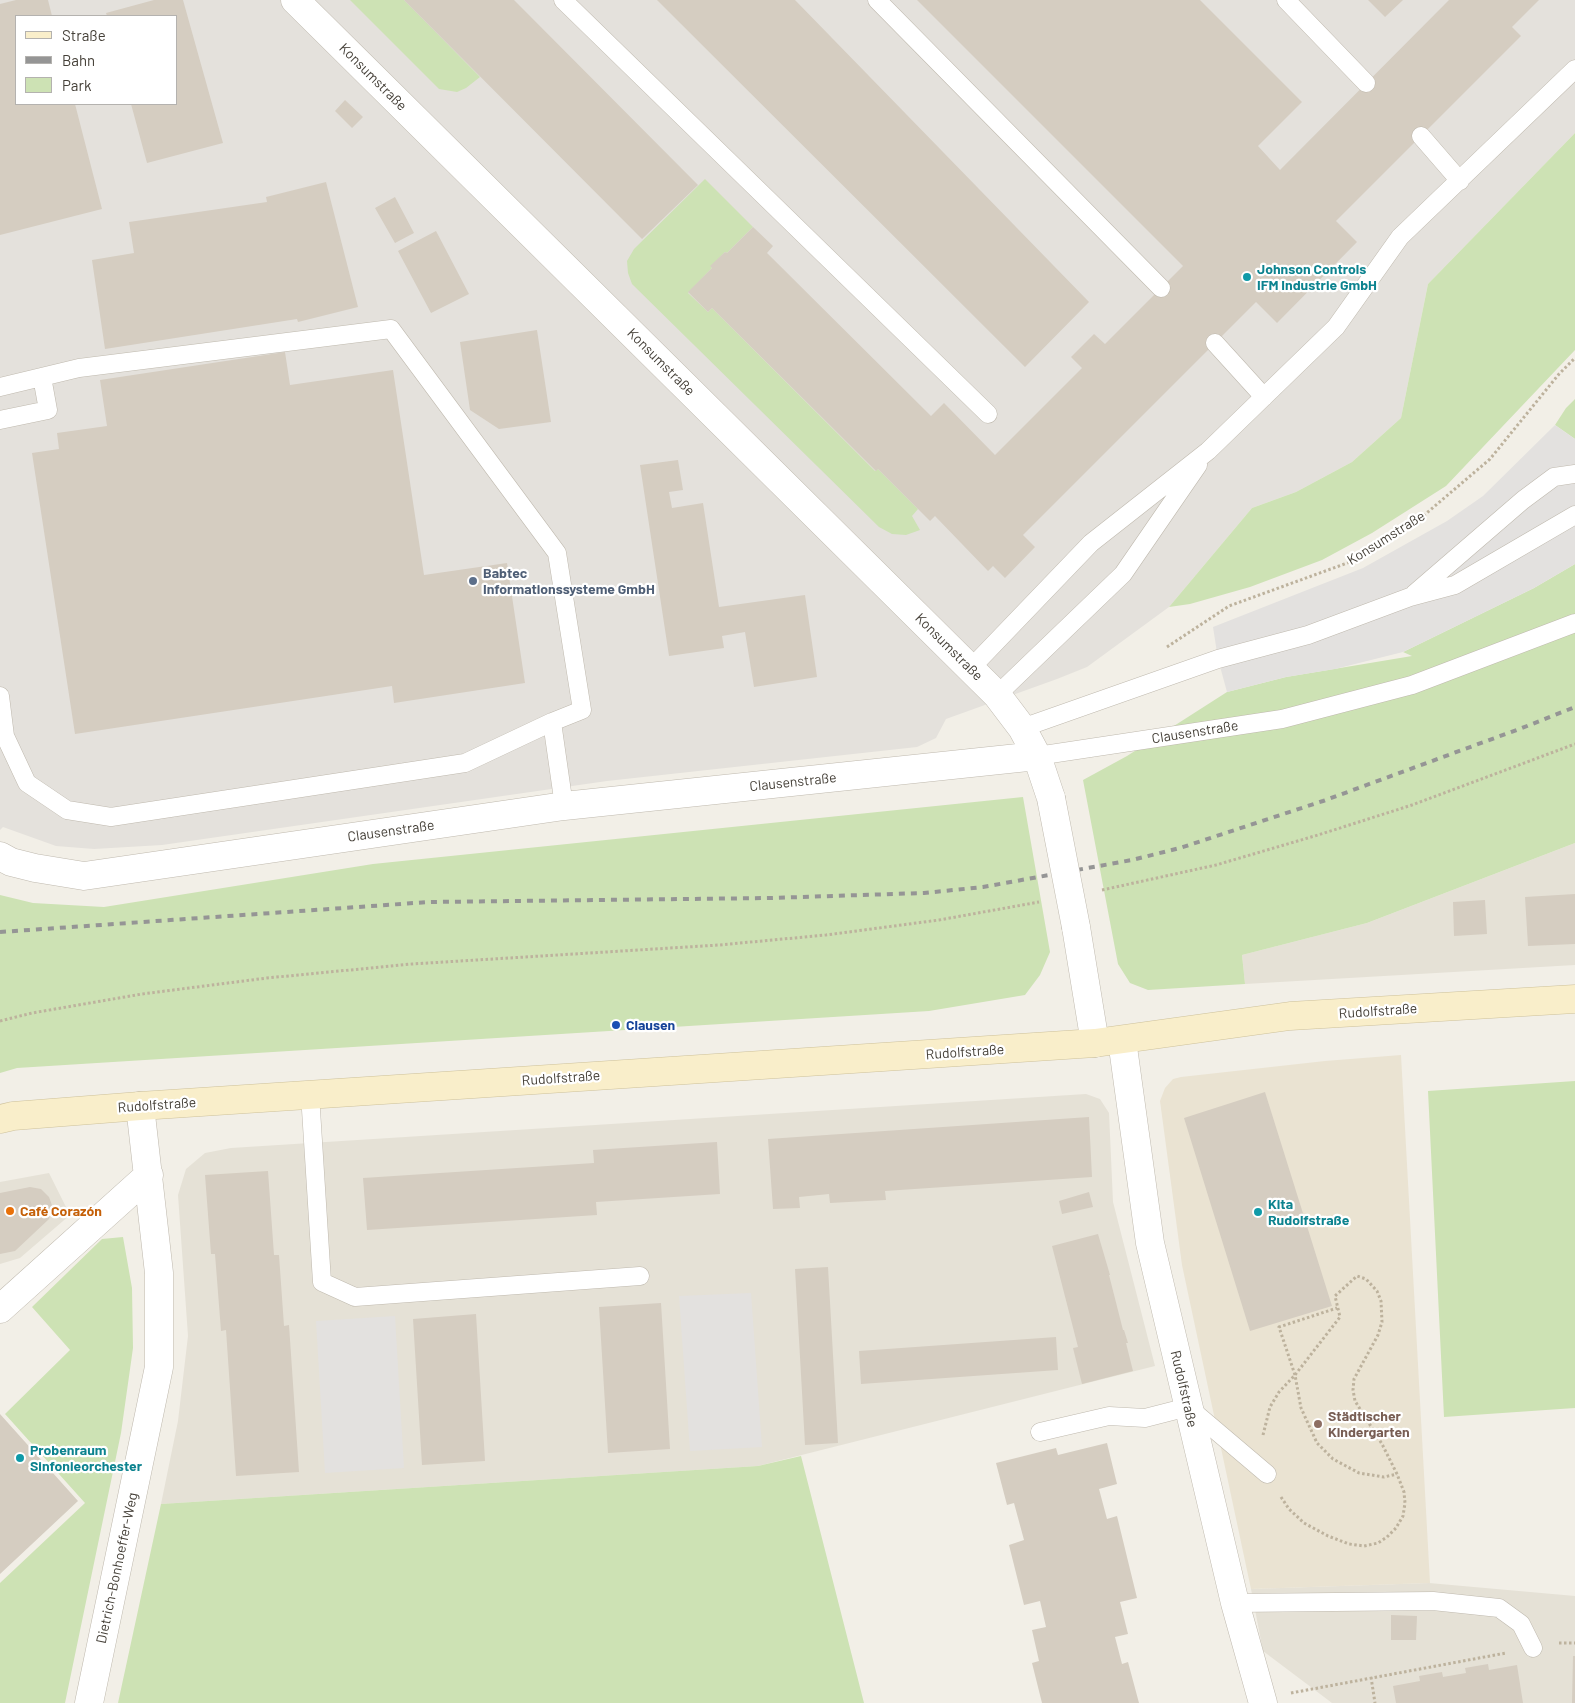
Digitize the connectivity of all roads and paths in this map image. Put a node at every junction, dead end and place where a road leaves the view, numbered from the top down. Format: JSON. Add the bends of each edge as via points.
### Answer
{"nodes":[{"id":1,"x":295,"y":0,"type":"edge"},
{"id":2,"x":564,"y":0,"type":"edge"},
{"id":3,"x":877,"y":0,"type":"edge"},
{"id":4,"x":1286,"y":0,"type":"edge"},
{"id":5,"x":1575,"y":68,"type":"edge"},
{"id":6,"x":1366,"y":83,"type":"dead end"},
{"id":7,"x":1421,"y":136,"type":"dead end"},
{"id":8,"x":1460,"y":181,"type":"junction"},
{"id":9,"x":1161,"y":288,"type":"dead end"},
{"id":10,"x":1215,"y":343,"type":"dead end"},
{"id":11,"x":1575,"y":358,"type":"edge"},
{"id":12,"x":42,"y":377,"type":"junction"},
{"id":13,"x":0,"y":387,"type":"edge"},
{"id":14,"x":1264,"y":396,"type":"junction"},
{"id":15,"x":988,"y":414,"type":"dead end"},
{"id":16,"x":0,"y":420,"type":"edge"},
{"id":17,"x":1208,"y":450,"type":"junction"},
{"id":18,"x":1575,"y":474,"type":"edge"},
{"id":19,"x":1575,"y":515,"type":"edge"},
{"id":20,"x":1410,"y":597,"type":"junction"},
{"id":21,"x":1575,"y":623,"type":"edge"},
{"id":22,"x":1160,"y":651,"type":"dead end"},
{"id":23,"x":971,"y":668,"type":"junction"},
{"id":24,"x":997,"y":695,"type":"junction"},
{"id":25,"x":0,"y":696,"type":"edge"},
{"id":26,"x":552,"y":722,"type":"junction"},
{"id":27,"x":1022,"y":728,"type":"junction"},
{"id":28,"x":1575,"y":744,"type":"edge"},
{"id":29,"x":1037,"y":756,"type":"junction"},
{"id":30,"x":564,"y":806,"type":"junction"},
{"id":31,"x":0,"y":856,"type":"edge"},
{"id":32,"x":1130,"y":885,"type":"dead end"},
{"id":33,"x":1013,"y":906,"type":"dead end"},
{"id":34,"x":1575,"y":999,"type":"edge"},
{"id":35,"x":0,"y":1021,"type":"edge"},
{"id":36,"x":1108,"y":1042,"type":"junction"},
{"id":37,"x":310,"y":1094,"type":"junction"},
{"id":38,"x":140,"y":1106,"type":"junction"},
{"id":39,"x":0,"y":1119,"type":"edge"},
{"id":40,"x":148,"y":1175,"type":"junction"},
{"id":41,"x":640,"y":1276,"type":"dead end"},
{"id":42,"x":1338,"y":1308,"type":"junction"},
{"id":43,"x":0,"y":1309,"type":"edge"},
{"id":44,"x":1295,"y":1375,"type":"junction"},
{"id":45,"x":1188,"y":1406,"type":"junction"},
{"id":46,"x":1040,"y":1432,"type":"dead end"},
{"id":47,"x":1266,"y":1474,"type":"junction"},
{"id":48,"x":1398,"y":1474,"type":"junction"},
{"id":49,"x":1235,"y":1603,"type":"junction"},
{"id":50,"x":1575,"y":1643,"type":"edge"},
{"id":51,"x":1533,"y":1648,"type":"junction"},
{"id":52,"x":1371,"y":1677,"type":"junction"},
{"id":53,"x":1262,"y":1701,"type":"edge"},
{"id":54,"x":89,"y":1703,"type":"edge"},
{"id":55,"x":1374,"y":1703,"type":"edge"}],
"edges":[{"from":1,"to":23,"type":"street","name":"Konsumstraße"},
{"from":2,"to":15,"type":"lane"},
{"from":3,"to":9,"type":"lane"},
{"from":4,"to":6,"type":"lane"},
{"from":5,"to":8,"type":"lane"},
{"from":7,"to":8,"type":"lane"},
{"from":8,"to":14,"type":"lane","via":[[1400,237],[1336,326]]},
{"from":10,"to":14,"type":"lane"},
{"from":11,"to":22,"type":"path","name":"Konsumstraße","via":[[1490,458],[1422,517],[1350,562],[1229,606]]},
{"from":12,"to":13,"type":"lane"},
{"from":12,"to":16,"type":"lane","via":[[48,410]]},
{"from":12,"to":26,"type":"lane","via":[[79,368],[391,329],[557,553],[582,710]]},
{"from":14,"to":17,"type":"lane"},
{"from":17,"to":23,"type":"lane","via":[[1091,542]]},
{"from":17,"to":24,"type":"lane","via":[[1123,574]]},
{"from":18,"to":20,"type":"lane","via":[[1554,477],[1523,500]]},
{"from":19,"to":20,"type":"lane","via":[[1455,585]]},
{"from":20,"to":27,"type":"lane","via":[[1308,635],[1218,658]]},
{"from":21,"to":29,"type":"lane","name":"Clausenstraße","via":[[1412,685],[1282,719]]},
{"from":23,"to":24,"type":"street","name":"Konsumstraße"},
{"from":24,"to":27,"type":"street","name":"Konsumstraße"},
{"from":25,"to":26,"type":"lane","via":[[5,736],[27,783],[67,810],[111,816],[465,763]]},
{"from":26,"to":30,"type":"lane"},
{"from":27,"to":29,"type":"street","name":"Konsumstraße"},
{"from":28,"to":32,"type":"path","via":[[1318,836]]},
{"from":29,"to":30,"type":"street","name":"Clausenstraße"},
{"from":29,"to":36,"type":"street","name":"Konsumstraße","bridge":true,"via":[[1051,798],[1076,927]]},
{"from":30,"to":31,"type":"street","name":"Clausenstraße","via":[[84,876],[35,868]]},
{"from":33,"to":35,"type":"path","via":[[939,920],[816,936],[412,964],[267,978],[142,994]]},
{"from":34,"to":36,"type":"street","name":"Rudolfstraße","via":[[1290,1016]]},
{"from":36,"to":37,"type":"street","name":"Rudolfstraße"},
{"from":36,"to":45,"type":"street","name":"Rudolfstraße"},
{"from":37,"to":38,"type":"street","name":"Rudolfstraße"},
{"from":37,"to":41,"type":"lane","via":[[322,1282],[355,1296]]},
{"from":38,"to":39,"type":"street","name":"Rudolfstraße"},
{"from":38,"to":40,"type":"street","name":"Dietrich-Bonhoeffer-Weg"},
{"from":40,"to":43,"type":"street"},
{"from":40,"to":54,"type":"street","name":"Dietrich-Bonhoeffer-Weg","via":[[159,1274],[159,1367]]},
{"from":42,"to":44,"type":"path","via":[[1340,1317]]},
{"from":42,"to":44,"type":"path","via":[[1279,1327]]},
{"from":42,"to":48,"type":"path","via":[[1335,1296],[1357,1276],[1366,1279],[1377,1291],[1382,1306],[1382,1322],[1354,1379],[1353,1390],[1355,1401]]},
{"from":44,"to":47,"type":"path","via":[[1268,1413],[1262,1435]]},
{"from":44,"to":48,"type":"path","via":[[1301,1408],[1317,1443],[1333,1459],[1359,1474],[1384,1477]]},
{"from":45,"to":46,"type":"lane","via":[[1145,1418],[1109,1416]]},
{"from":45,"to":47,"type":"lane"},
{"from":45,"to":49,"type":"street","name":"Rudolfstraße"},
{"from":47,"to":48,"type":"path","via":[[1289,1509],[1304,1523],[1348,1544],[1364,1546],[1387,1537],[1403,1516],[1404,1492]]},
{"from":49,"to":51,"type":"lane","via":[[1433,1601],[1499,1608],[1521,1624]]},
{"from":49,"to":53,"type":"street","name":"Rudolfstraße"},
{"from":50,"to":51,"type":"path"},
{"from":51,"to":52,"type":"path"},
{"from":52,"to":53,"type":"path"},
{"from":52,"to":55,"type":"path"}]}
